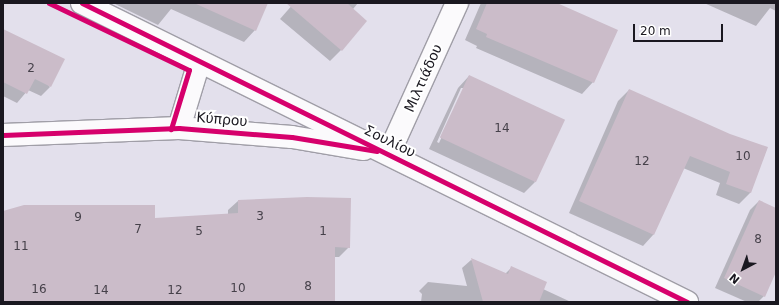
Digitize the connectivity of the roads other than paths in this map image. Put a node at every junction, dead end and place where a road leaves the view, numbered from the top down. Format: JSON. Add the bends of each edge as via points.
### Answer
{"nodes":[{"id":1,"x":82,"y":3,"type":"edge"},
{"id":2,"x":457,"y":3,"type":"edge"},
{"id":3,"x":199,"y":62,"type":"junction"},
{"id":4,"x":179,"y":128,"type":"junction"},
{"id":5,"x":3,"y":135,"type":"edge"},
{"id":6,"x":389,"y":153,"type":"junction"},
{"id":7,"x":687,"y":302,"type":"edge"}],
"edges":[{"from":1,"to":3,"type":"street","name":"Σουλίου"},
{"from":2,"to":6,"type":"street","name":"Μιλτιάδου"},
{"from":3,"to":4,"type":"street"},
{"from":3,"to":6,"type":"street","name":"Σουλίου"},
{"from":4,"to":5,"type":"street","name":"Κύπρου"},
{"from":4,"to":6,"type":"street","name":"Κύπρου","via":[[292,137]]},
{"from":6,"to":7,"type":"street","name":"Σουλίου"}]}
